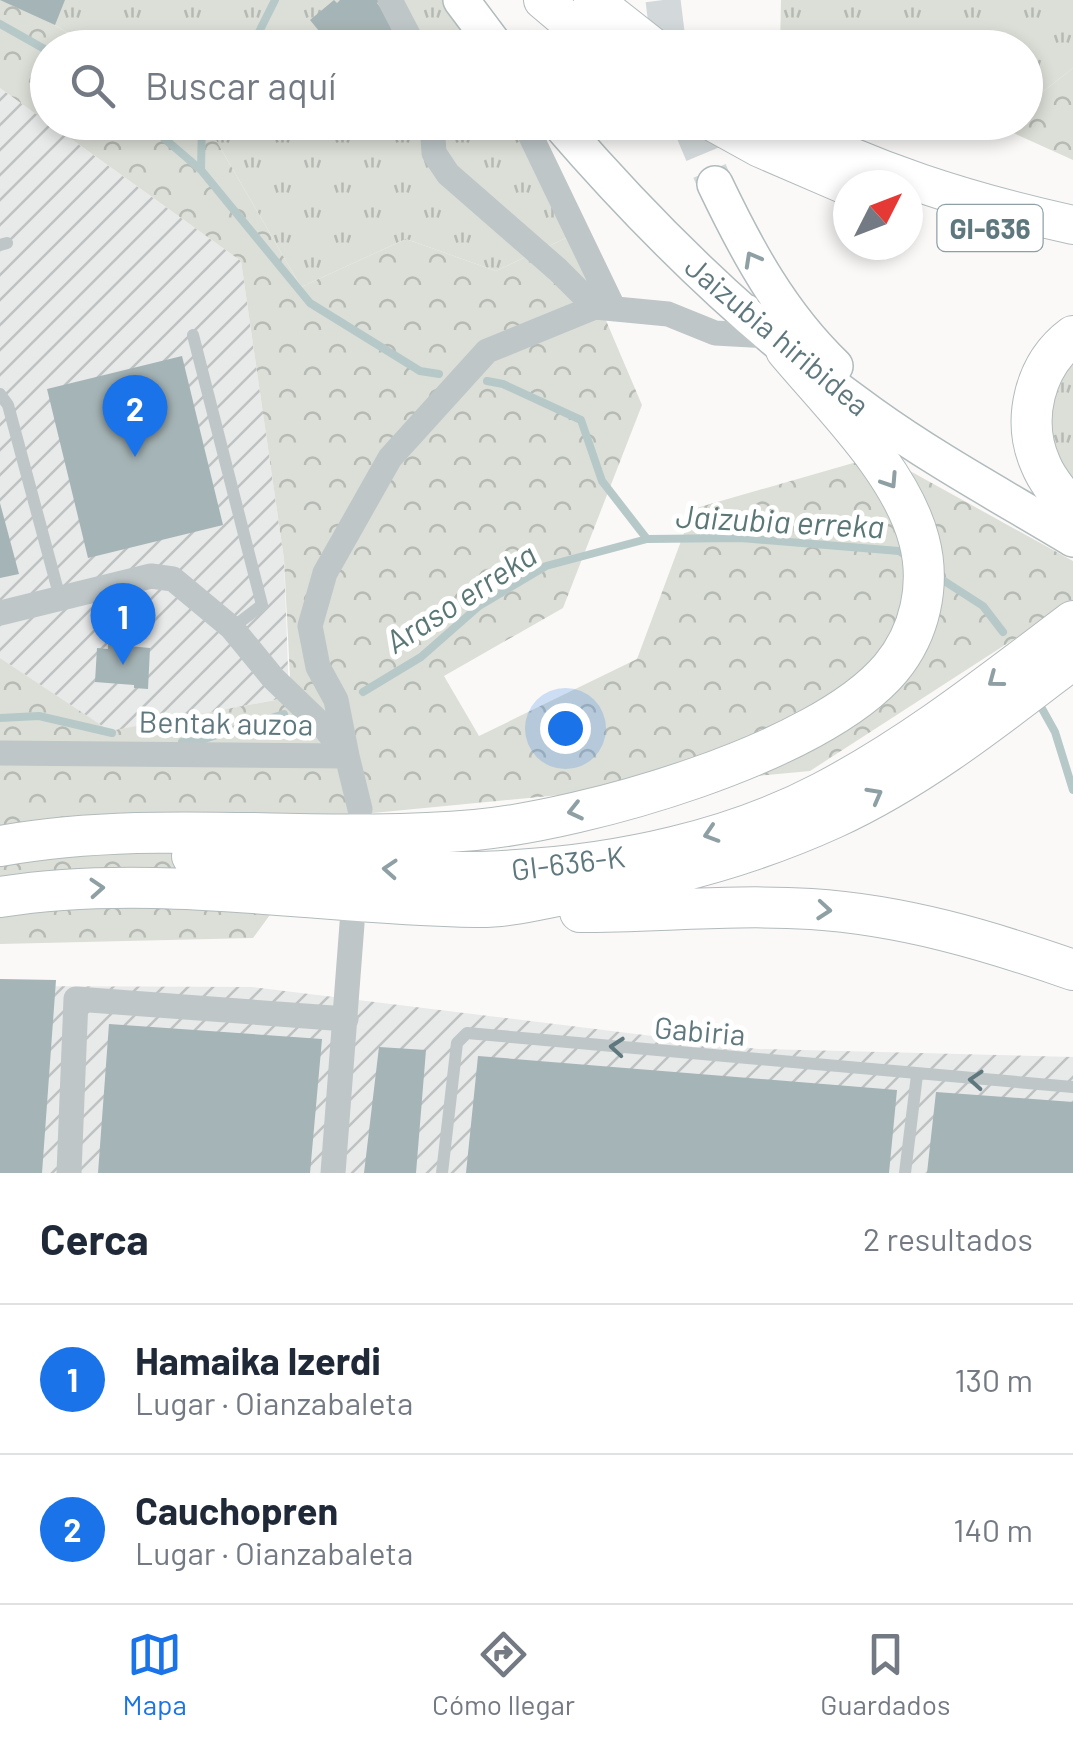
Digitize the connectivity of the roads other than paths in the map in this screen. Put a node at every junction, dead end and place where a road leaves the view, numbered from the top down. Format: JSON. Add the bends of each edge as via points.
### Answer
{"nodes":[{"id":1,"x":390,"y":0,"type":"edge"},
{"id":2,"x":543,"y":0,"type":"edge"},
{"id":3,"x":593,"y":0,"type":"edge"},
{"id":4,"x":406,"y":30,"type":"edge"},
{"id":5,"x":579,"y":30,"type":"edge"},
{"id":6,"x":631,"y":30,"type":"edge"},
{"id":7,"x":433,"y":140,"type":"edge"},
{"id":8,"x":532,"y":140,"type":"edge"},
{"id":9,"x":574,"y":140,"type":"edge"},
{"id":10,"x":746,"y":140,"type":"edge"},
{"id":11,"x":810,"y":140,"type":"edge"},
{"id":12,"x":833,"y":180,"type":"edge"},
{"id":13,"x":716,"y":184,"type":"tunnel mouth"},
{"id":14,"x":923,"y":211,"type":"edge"},
{"id":15,"x":1073,"y":225,"type":"edge"},
{"id":16,"x":1073,"y":242,"type":"edge"},
{"id":17,"x":605,"y":308,"type":"junction"},
{"id":18,"x":193,"y":335,"type":"dead end"},
{"id":19,"x":1073,"y":336,"type":"edge"},
{"id":20,"x":778,"y":343,"type":"junction"},
{"id":21,"x":0,"y":394,"type":"edge"},
{"id":22,"x":1073,"y":510,"type":"edge"},
{"id":23,"x":1028,"y":512,"type":"junction"},
{"id":24,"x":1073,"y":539,"type":"edge"},
{"id":25,"x":60,"y":598,"type":"junction"},
{"id":26,"x":0,"y":612,"type":"edge"},
{"id":27,"x":1073,"y":622,"type":"edge"},
{"id":28,"x":232,"y":628,"type":"junction"},
{"id":29,"x":1073,"y":660,"type":"edge"},
{"id":30,"x":0,"y":753,"type":"edge"},
{"id":31,"x":347,"y":756,"type":"junction"},
{"id":32,"x":360,"y":809,"type":"dead end"},
{"id":33,"x":0,"y":846,"type":"edge"},
{"id":34,"x":0,"y":861,"type":"edge"},
{"id":35,"x":0,"y":897,"type":"edge"},
{"id":36,"x":482,"y":908,"type":"junction"},
{"id":37,"x":352,"y":924,"type":"dead end"},
{"id":38,"x":1073,"y":970,"type":"edge"},
{"id":39,"x":346,"y":1019,"type":"junction"},
{"id":40,"x":916,"y":1075,"type":"junction"},
{"id":41,"x":1073,"y":1087,"type":"edge"},
{"id":42,"x":69,"y":1173,"type":"edge"},
{"id":43,"x":332,"y":1173,"type":"edge"},
{"id":44,"x":442,"y":1173,"type":"edge"},
{"id":45,"x":905,"y":1173,"type":"edge"}],
"edges":[{"from":1,"to":4,"type":"street"},
{"from":2,"to":5,"type":"main road"},
{"from":3,"to":6,"type":"main road"},
{"from":7,"to":17,"type":"street","via":[[448,174]]},
{"from":8,"to":17,"type":"street"},
{"from":9,"to":20,"type":"main road","name":"Jaizubia hiribidea","via":[[649,222]]},
{"from":10,"to":12,"type":"main road"},
{"from":11,"to":15,"type":"main road","number":"GI-636","via":[[927,188]]},
{"from":23,"to":13,"type":"main road","name":"Jaizubia hiribidea","one_way":true,"via":[[905,424],[801,331],[760,273]]},
{"from":14,"to":16,"type":"main road","number":"GI-636"},
{"from":17,"to":20,"type":"street","via":[[668,314],[714,333]]},
{"from":17,"to":31,"type":"street","name":"Bentak auzoa","via":[[487,351],[390,458],[326,573],[310,626]]},
{"from":18,"to":28,"type":"lane","via":[[262,605]]},
{"from":19,"to":22,"type":"highway","via":[[1043,372],[1031,429],[1041,466]]},
{"from":20,"to":23,"type":"main road","name":"Jaizubia hiribidea","via":[[928,453]]},
{"from":20,"to":33,"type":"highway","one_way":true,"via":[[906,504],[925,574],[922,608],[890,669],[829,716],[694,779],[476,830],[158,831]]},
{"from":21,"to":25,"type":"lane"},
{"from":23,"to":24,"type":"main road","name":"Jaizubia hiribidea"},
{"from":25,"to":26,"type":"street"},
{"from":25,"to":28,"type":"street","via":[[152,576],[173,579]]},
{"from":27,"to":34,"type":"highway","name":"GI-636-K","one_way":true,"via":[[958,707],[820,794],[682,844],[515,871],[105,853]]},
{"from":28,"to":31,"type":"street"},
{"from":36,"to":29,"type":"highway","name":"GI-636-K","one_way":true,"via":[[698,868],[768,846],[901,782]]},
{"from":30,"to":31,"type":"street","name":"Bentak auzoa"},
{"from":31,"to":32,"type":"street"},
{"from":35,"to":36,"type":"highway","name":"GI-636-K","one_way":true,"via":[[106,886]]},
{"from":36,"to":38,"type":"highway","one_way":true,"via":[[843,912],[938,928]]},
{"from":37,"to":39,"type":"street"},
{"from":39,"to":42,"type":"street","via":[[76,1000]]},
{"from":39,"to":43,"type":"street"},
{"from":41,"to":40,"type":"lane","name":"Gabiria","one_way":true},
{"from":40,"to":44,"type":"lane","name":"Gabiria","one_way":true,"via":[[466,1032],[458,1043]]},
{"from":40,"to":45,"type":"lane"}]}
